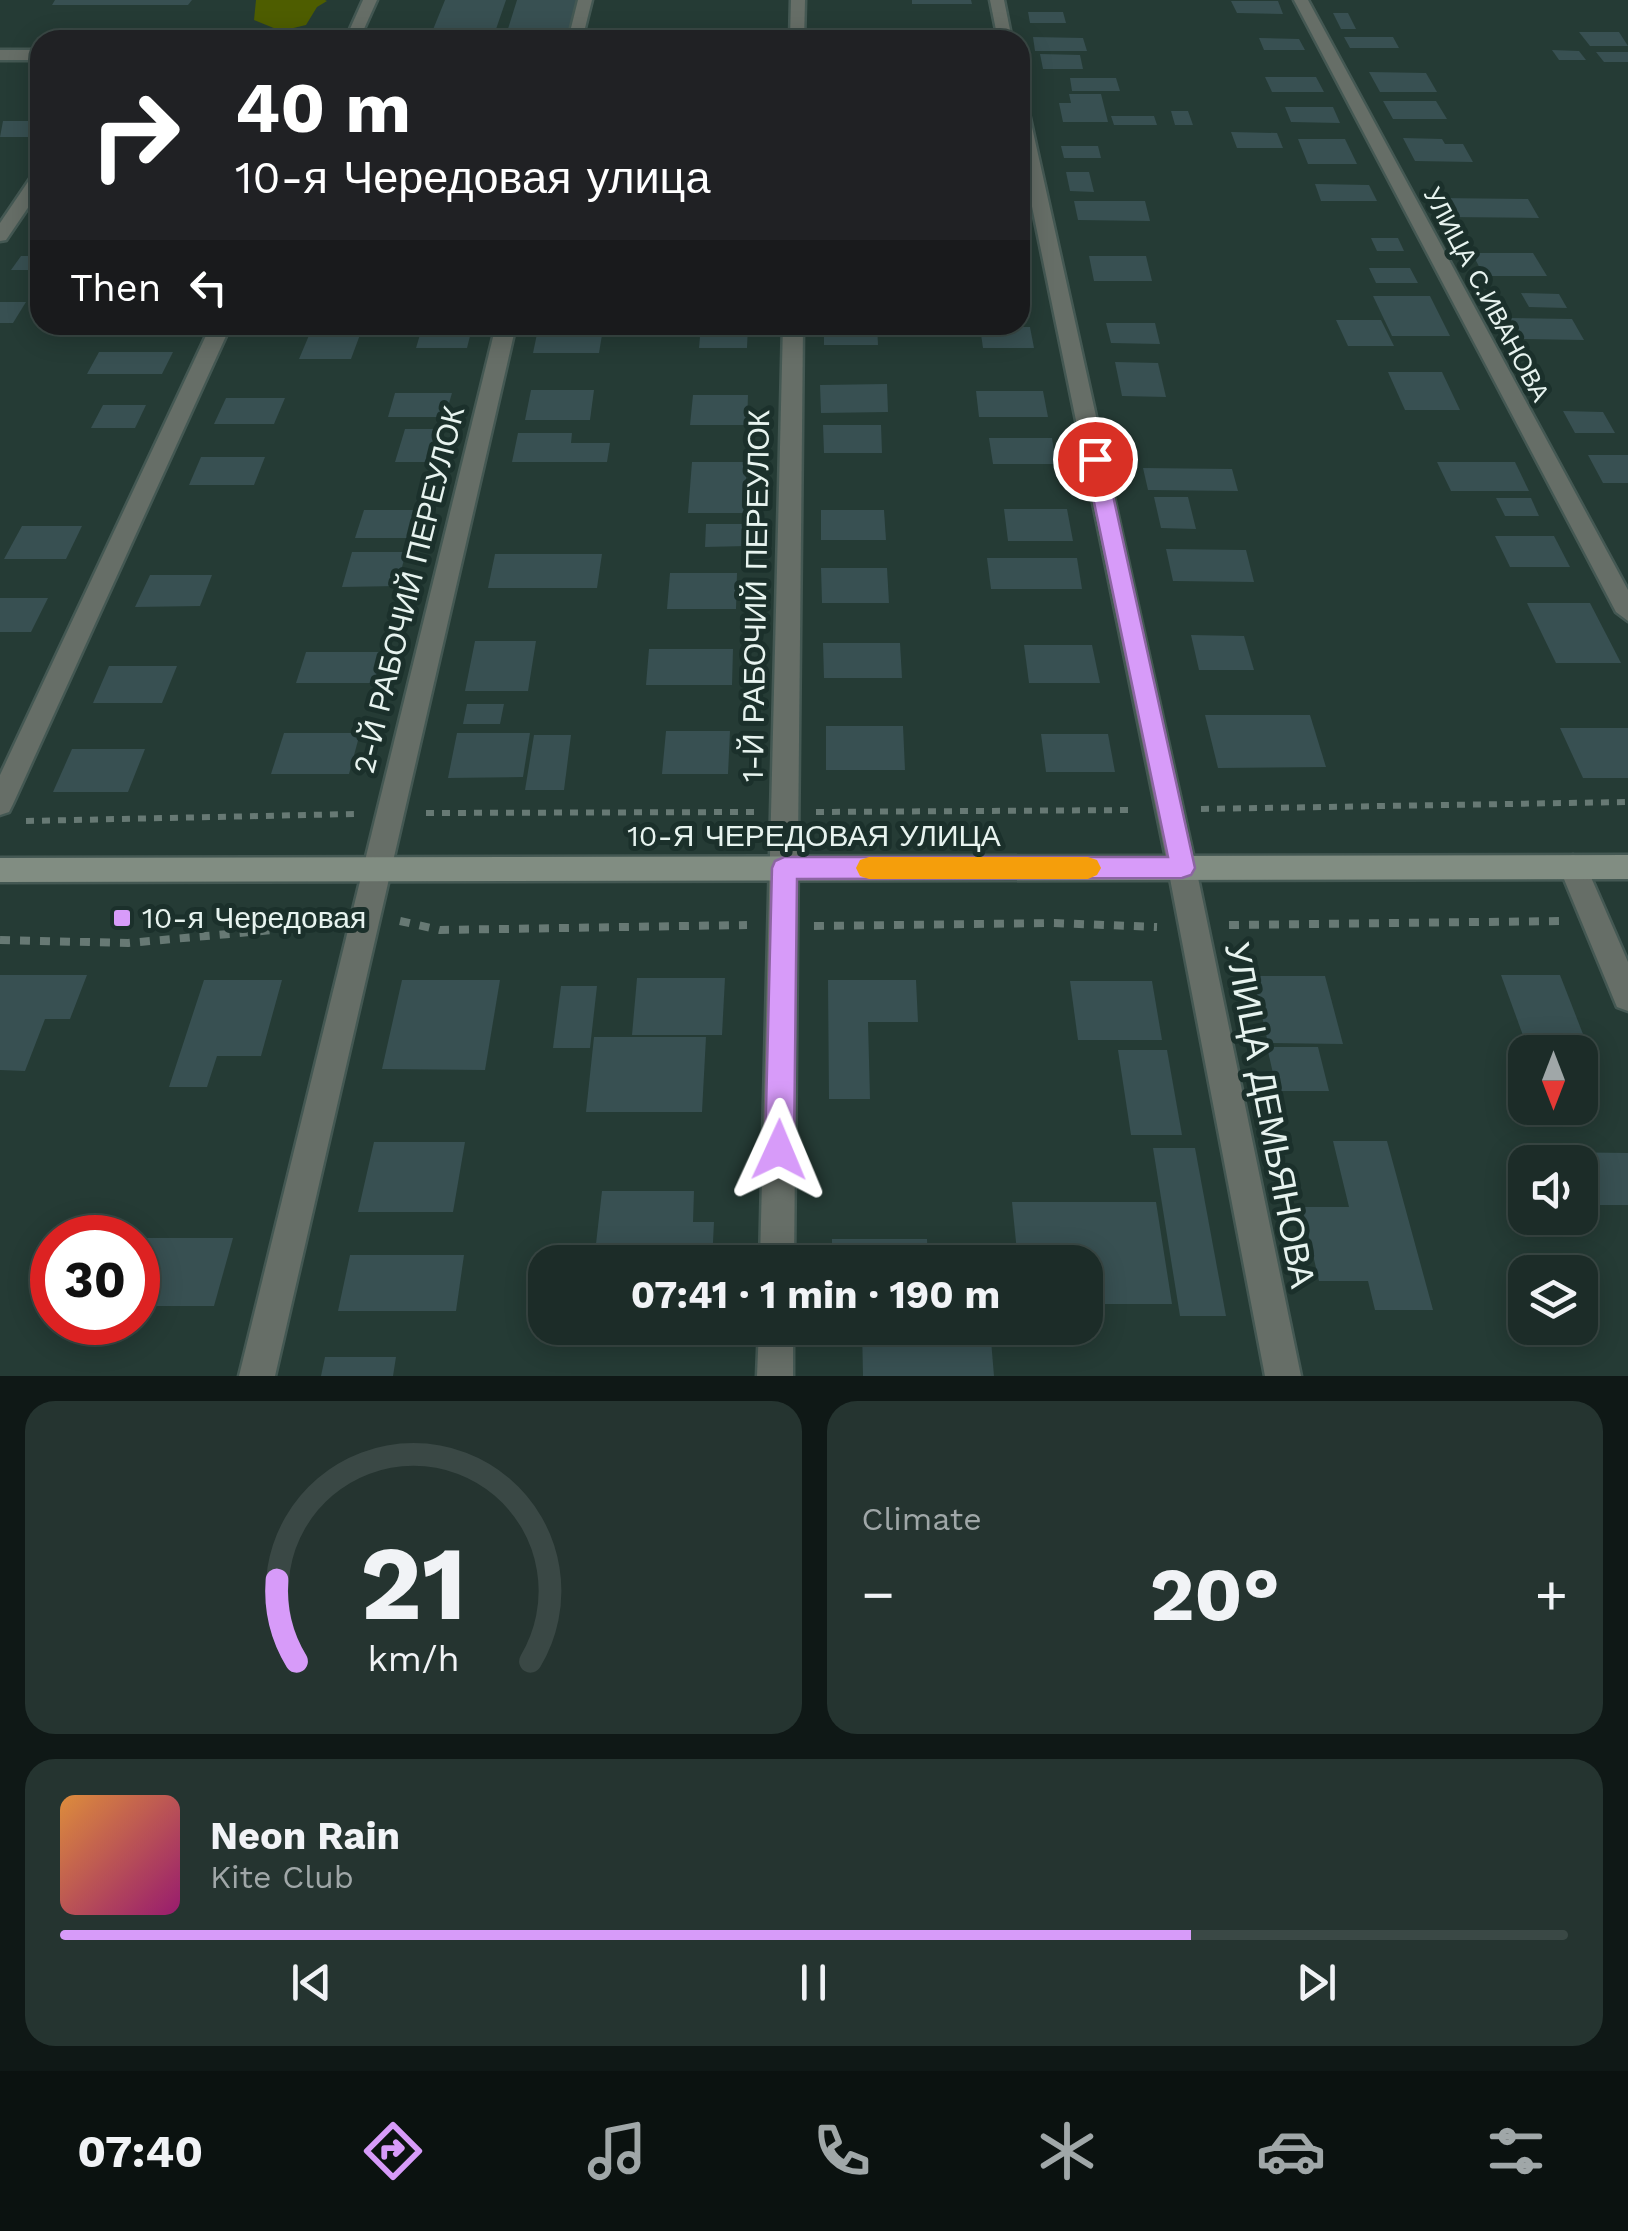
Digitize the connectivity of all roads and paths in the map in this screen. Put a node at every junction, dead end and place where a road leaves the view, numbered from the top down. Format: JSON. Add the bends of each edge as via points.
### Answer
{"nodes":[{"id":1,"x":370,"y":0,"type":"edge"},
{"id":2,"x":585,"y":0,"type":"edge"},
{"id":3,"x":798,"y":0,"type":"edge"},
{"id":4,"x":997,"y":0,"type":"edge"},
{"id":5,"x":1301,"y":0,"type":"edge"},
{"id":6,"x":357,"y":30,"type":"edge"},
{"id":7,"x":578,"y":30,"type":"edge"},
{"id":8,"x":797,"y":30,"type":"edge"},
{"id":9,"x":1003,"y":30,"type":"edge"},
{"id":10,"x":0,"y":55,"type":"edge"},
{"id":11,"x":30,"y":55,"type":"edge"},
{"id":12,"x":1030,"y":156,"type":"edge"},
{"id":13,"x":30,"y":192,"type":"edge"},
{"id":14,"x":0,"y":236,"type":"edge"},
{"id":15,"x":215,"y":335,"type":"edge"},
{"id":16,"x":504,"y":335,"type":"edge"},
{"id":17,"x":793,"y":335,"type":"edge"},
{"id":18,"x":1628,"y":612,"type":"edge"},
{"id":19,"x":0,"y":804,"type":"edge"},
{"id":20,"x":1573,"y":867,"type":"junction"},
{"id":21,"x":1628,"y":867,"type":"edge"},
{"id":22,"x":784,"y":868,"type":"junction"},
{"id":23,"x":1182,"y":868,"type":"junction"},
{"id":24,"x":0,"y":870,"type":"edge"},
{"id":25,"x":374,"y":870,"type":"junction"},
{"id":26,"x":1628,"y":997,"type":"edge"},
{"id":27,"x":777,"y":1245,"type":"edge"},
{"id":28,"x":776,"y":1345,"type":"edge"},
{"id":29,"x":257,"y":1376,"type":"edge"},
{"id":30,"x":775,"y":1376,"type":"edge"},
{"id":31,"x":1283,"y":1376,"type":"edge"}],
"edges":[{"from":1,"to":6,"type":"street"},
{"from":2,"to":7,"type":"street"},
{"from":3,"to":8,"type":"street"},
{"from":4,"to":9,"type":"street"},
{"from":5,"to":18,"type":"street","name":"УЛИЦА С.ИВАНОВА"},
{"from":10,"to":11,"type":"street"},
{"from":12,"to":23,"type":"street","name":"УЛИЦА ДЕМЬЯНОВА"},
{"from":13,"to":14,"type":"street"},
{"from":15,"to":19,"type":"street"},
{"from":16,"to":25,"type":"street","name":"2-Й РАБОЧИЙ ПЕРЕУЛОК"},
{"from":17,"to":22,"type":"street","name":"1-Й РАБОЧИЙ ПЕРЕУЛОК"},
{"from":20,"to":21,"type":"street","name":"10-Я ЧЕРЕДОВАЯ УЛИЦА"},
{"from":20,"to":23,"type":"street","name":"10-Я ЧЕРЕДОВАЯ УЛИЦА"},
{"from":20,"to":26,"type":"street"},
{"from":22,"to":23,"type":"street","name":"10-Я ЧЕРЕДОВАЯ УЛИЦА"},
{"from":22,"to":25,"type":"street","name":"10-Я ЧЕРЕДОВАЯ УЛИЦА"},
{"from":22,"to":27,"type":"street","name":"1-Й РАБОЧИЙ ПЕРЕУЛОК"},
{"from":23,"to":31,"type":"street","name":"УЛИЦА ДЕМЬЯНОВА"},
{"from":24,"to":25,"type":"street","name":"10-Я ЧЕРЕДОВАЯ УЛИЦА"},
{"from":25,"to":29,"type":"street","name":"2-Й РАБОЧИЙ ПЕРЕУЛОК"},
{"from":28,"to":30,"type":"street"}]}
